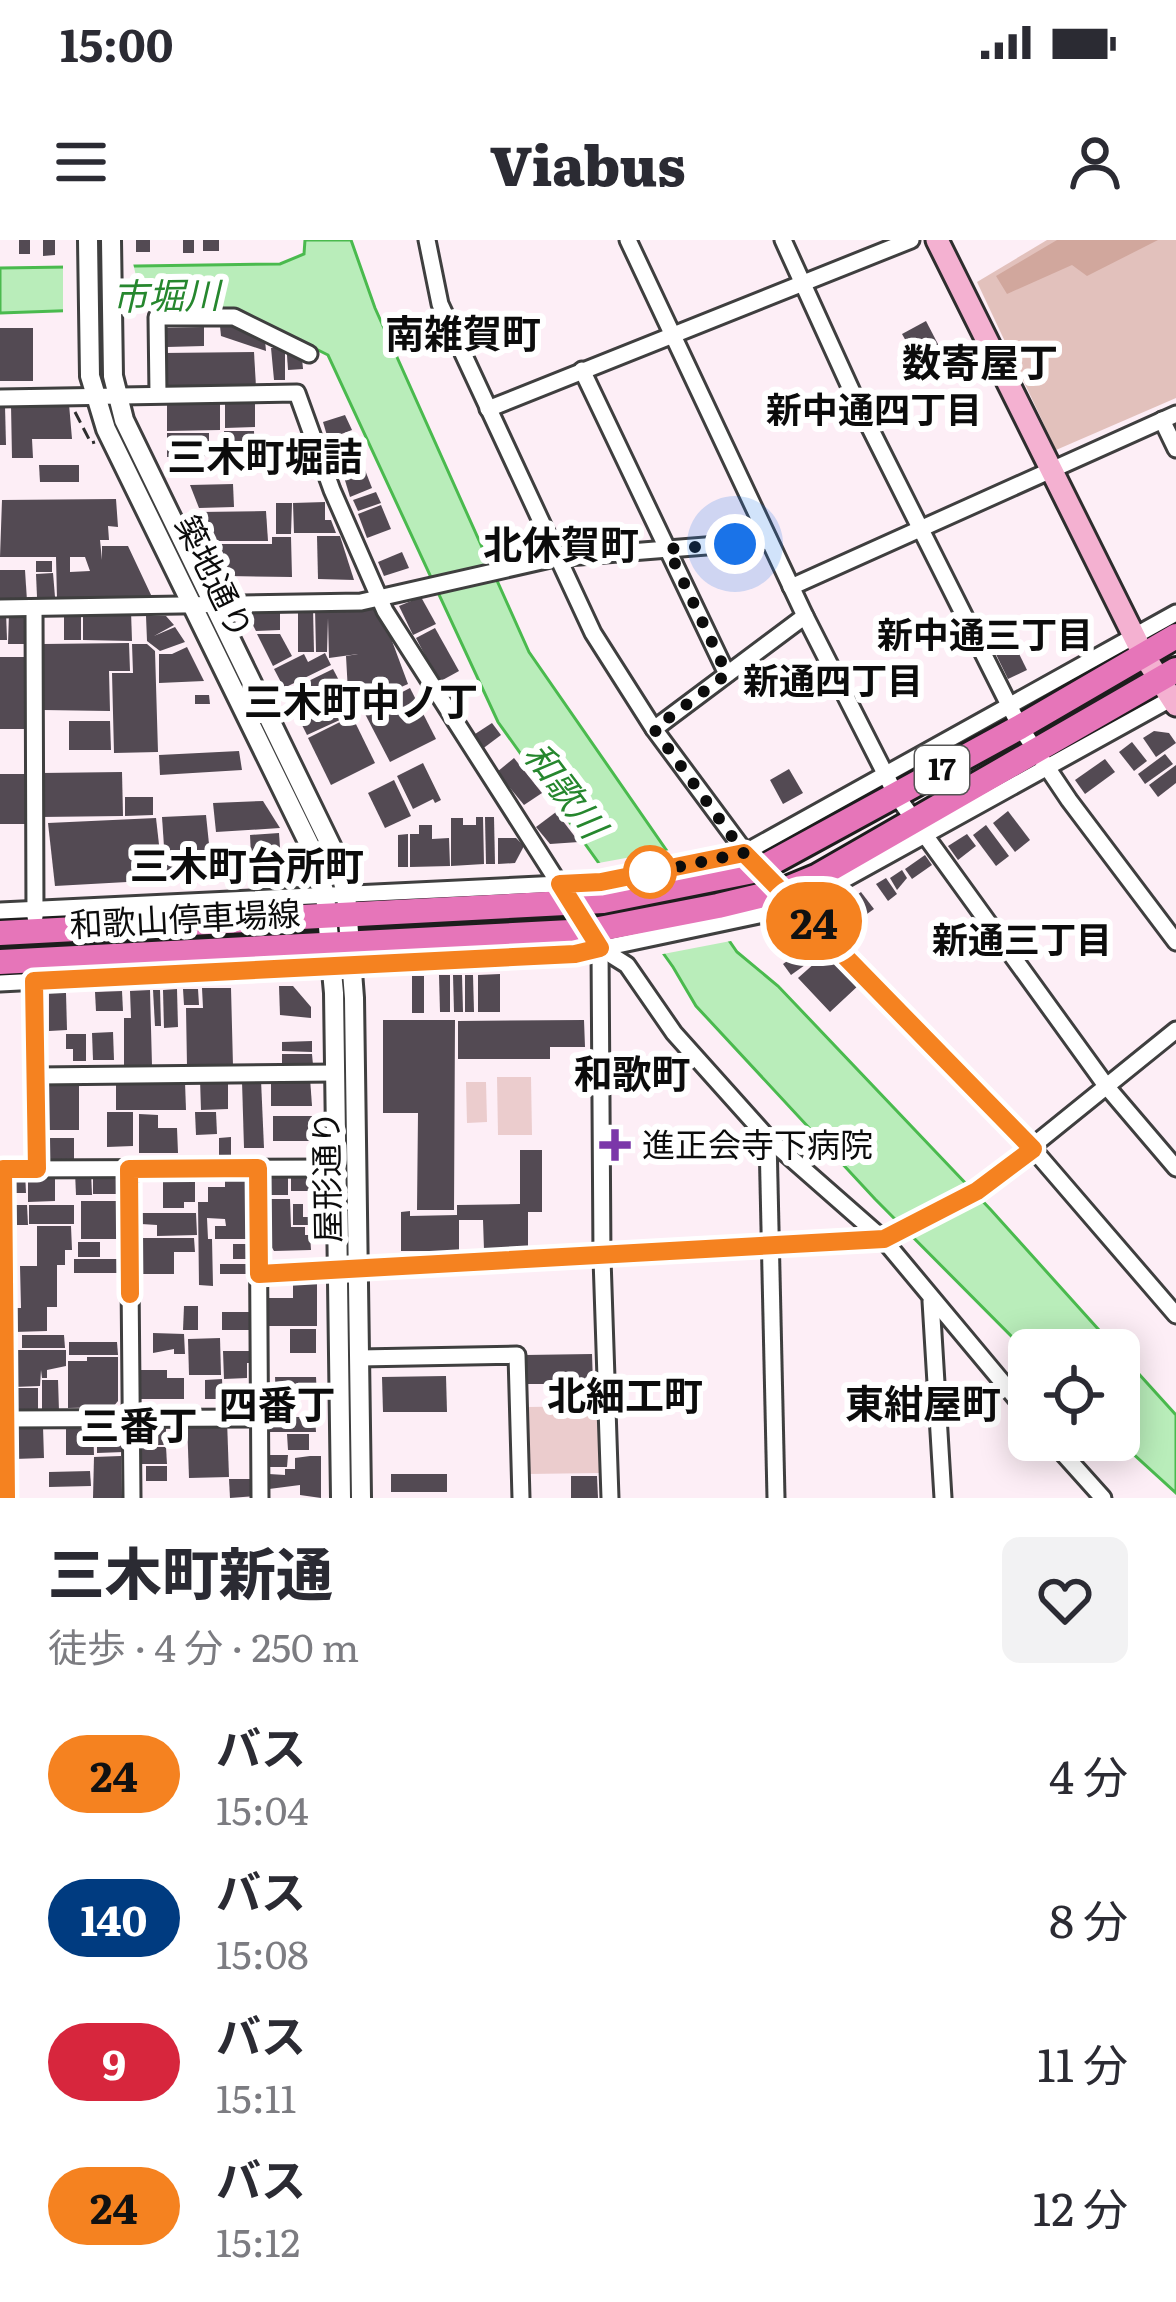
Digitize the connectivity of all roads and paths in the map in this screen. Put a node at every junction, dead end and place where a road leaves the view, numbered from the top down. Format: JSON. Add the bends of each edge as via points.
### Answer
{"nodes":[{"id":1,"x":427,"y":240,"type":"edge"},
{"id":2,"x":628,"y":240,"type":"edge"},
{"id":3,"x":783,"y":240,"type":"edge"},
{"id":4,"x":911,"y":240,"type":"edge"},
{"id":5,"x":937,"y":240,"type":"edge"},
{"id":6,"x":88,"y":241,"type":"edge"},
{"id":7,"x":111,"y":241,"type":"edge"},
{"id":8,"x":803,"y":283,"type":"junction"},
{"id":9,"x":673,"y":332,"type":"junction"},
{"id":10,"x":309,"y":354,"type":"dead end"},
{"id":11,"x":582,"y":370,"type":"junction"},
{"id":12,"x":158,"y":394,"type":"junction"},
{"id":13,"x":95,"y":396,"type":"junction"},
{"id":14,"x":117,"y":396,"type":"junction"},
{"id":15,"x":0,"y":398,"type":"edge"},
{"id":16,"x":488,"y":409,"type":"junction"},
{"id":17,"x":1169,"y":417,"type":"edge"},
{"id":18,"x":1176,"y":449,"type":"edge"},
{"id":19,"x":1050,"y":470,"type":"junction"},
{"id":20,"x":922,"y":526,"type":"junction"},
{"id":21,"x":769,"y":541,"type":"junction"},
{"id":22,"x":668,"y":549,"type":"junction"},
{"id":23,"x":555,"y":558,"type":"junction"},
{"id":24,"x":791,"y":587,"type":"junction"},
{"id":25,"x":379,"y":599,"type":"junction"},
{"id":26,"x":204,"y":605,"type":"junction"},
{"id":27,"x":0,"y":608,"type":"edge"},
{"id":28,"x":34,"y":608,"type":"junction"},
{"id":29,"x":1176,"y":613,"type":"edge"},
{"id":30,"x":805,"y":616,"type":"junction"},
{"id":31,"x":1176,"y":636,"type":"edge"},
{"id":32,"x":1138,"y":645,"type":"junction"},
{"id":33,"x":727,"y":674,"type":"junction"},
{"id":34,"x":1172,"y":690,"type":"edge"},
{"id":35,"x":1015,"y":716,"type":"junction"},
{"id":36,"x":654,"y":729,"type":"junction"},
{"id":37,"x":1041,"y":759,"type":"junction"},
{"id":38,"x":891,"y":785,"type":"junction"},
{"id":39,"x":917,"y":829,"type":"junction"},
{"id":40,"x":751,"y":862,"type":"junction"},
{"id":41,"x":566,"y":893,"type":"junction"},
{"id":42,"x":791,"y":897,"type":"junction"},
{"id":43,"x":337,"y":905,"type":"junction"},
{"id":44,"x":0,"y":911,"type":"edge"},
{"id":45,"x":35,"y":920,"type":"junction"},
{"id":46,"x":0,"y":933,"type":"edge"},
{"id":47,"x":594,"y":940,"type":"junction"},
{"id":48,"x":1176,"y":942,"type":"edge"},
{"id":49,"x":341,"y":954,"type":"junction"},
{"id":50,"x":0,"y":962,"type":"edge"},
{"id":51,"x":34,"y":971,"type":"junction"},
{"id":52,"x":0,"y":983,"type":"edge"},
{"id":53,"x":344,"y":1001,"type":"junction"},
{"id":54,"x":1176,"y":1030,"type":"edge"},
{"id":55,"x":336,"y":1073,"type":"junction"},
{"id":56,"x":36,"y":1076,"type":"junction"},
{"id":57,"x":1107,"y":1087,"type":"junction"},
{"id":58,"x":768,"y":1138,"type":"junction"},
{"id":59,"x":1033,"y":1149,"type":"junction"},
{"id":60,"x":258,"y":1168,"type":"junction"},
{"id":61,"x":337,"y":1168,"type":"junction"},
{"id":62,"x":1176,"y":1168,"type":"edge"},
{"id":63,"x":2,"y":1169,"type":"edge"},
{"id":64,"x":37,"y":1169,"type":"junction"},
{"id":65,"x":129,"y":1169,"type":"junction"},
{"id":66,"x":890,"y":1237,"type":"junction"},
{"id":67,"x":768,"y":1248,"type":"junction"},
{"id":68,"x":602,"y":1258,"type":"junction"},
{"id":69,"x":349,"y":1271,"type":"junction"},
{"id":70,"x":259,"y":1274,"type":"junction"},
{"id":71,"x":931,"y":1301,"type":"junction"},
{"id":72,"x":1176,"y":1316,"type":"edge"},
{"id":73,"x":359,"y":1358,"type":"junction"},
{"id":74,"x":1008,"y":1390,"type":"edge"},
{"id":75,"x":260,"y":1418,"type":"junction"},
{"id":76,"x":4,"y":1419,"type":"junction"},
{"id":77,"x":130,"y":1419,"type":"junction"},
{"id":78,"x":1070,"y":1461,"type":"edge"},
{"id":79,"x":6,"y":1498,"type":"edge"},
{"id":80,"x":132,"y":1498,"type":"edge"},
{"id":81,"x":260,"y":1498,"type":"edge"},
{"id":82,"x":341,"y":1498,"type":"edge"},
{"id":83,"x":361,"y":1498,"type":"edge"},
{"id":84,"x":521,"y":1498,"type":"edge"},
{"id":85,"x":610,"y":1498,"type":"edge"},
{"id":86,"x":776,"y":1498,"type":"edge"},
{"id":87,"x":944,"y":1498,"type":"edge"},
{"id":88,"x":1103,"y":1498,"type":"edge"}],
"edges":[{"from":1,"to":16,"type":"street","via":[[440,304]]},
{"from":2,"to":9,"type":"street"},
{"from":3,"to":8,"type":"street"},
{"from":4,"to":8,"type":"street"},
{"from":5,"to":19,"type":"main road"},
{"from":6,"to":13,"type":"street","name":"築地通り"},
{"from":7,"to":14,"type":"street","name":"築地通り"},
{"from":8,"to":9,"type":"street"},
{"from":8,"to":20,"type":"street"},
{"from":9,"to":11,"type":"street"},
{"from":9,"to":21,"type":"street"},
{"from":10,"to":12,"type":"street","via":[[234,317],[157,317]]},
{"from":11,"to":16,"type":"street"},
{"from":11,"to":22,"type":"street"},
{"from":12,"to":14,"type":"street"},
{"from":12,"to":25,"type":"street","via":[[297,393]]},
{"from":13,"to":14,"type":"street"},
{"from":13,"to":15,"type":"street"},
{"from":13,"to":26,"type":"street","name":"築地通り"},
{"from":14,"to":26,"type":"street","name":"築地通り"},
{"from":16,"to":23,"type":"street"},
{"from":17,"to":18,"type":"street"},
{"from":17,"to":19,"type":"street"},
{"from":19,"to":20,"type":"street"},
{"from":19,"to":32,"type":"main road"},
{"from":20,"to":24,"type":"street"},
{"from":20,"to":35,"type":"street"},
{"from":21,"to":22,"type":"street"},
{"from":21,"to":24,"type":"street"},
{"from":22,"to":23,"type":"street"},
{"from":22,"to":33,"type":"street"},
{"from":23,"to":25,"type":"street"},
{"from":23,"to":36,"type":"street"},
{"from":24,"to":30,"type":"street"},
{"from":25,"to":26,"type":"street"},
{"from":25,"to":41,"type":"street"},
{"from":26,"to":28,"type":"street"},
{"from":26,"to":43,"type":"street","name":"築地通り"},
{"from":27,"to":28,"type":"street"},
{"from":28,"to":45,"type":"street"},
{"from":29,"to":32,"type":"street"},
{"from":30,"to":33,"type":"street"},
{"from":30,"to":38,"type":"street"},
{"from":31,"to":32,"type":"main road","name":"和歌山停車場線","number":"17"},
{"from":32,"to":34,"type":"main road"},
{"from":32,"to":35,"type":"main road","name":"和歌山停車場線","number":"17"},
{"from":33,"to":36,"type":"street"},
{"from":34,"to":37,"type":"main road","name":"和歌山停車場線","number":"17"},
{"from":35,"to":37,"type":"street"},
{"from":35,"to":38,"type":"main road","name":"和歌山停車場線","number":"17"},
{"from":36,"to":40,"type":"street"},
{"from":37,"to":39,"type":"main road","name":"和歌山停車場線","number":"17"},
{"from":37,"to":48,"type":"street"},
{"from":38,"to":39,"type":"street"},
{"from":38,"to":40,"type":"main road","name":"和歌山停車場線","number":"17"},
{"from":39,"to":42,"type":"main road","name":"和歌山停車場線","number":"17"},
{"from":39,"to":57,"type":"street"},
{"from":40,"to":41,"type":"main road","name":"和歌山停車場線","number":"17"},
{"from":40,"to":42,"type":"street"},
{"from":41,"to":43,"type":"main road","name":"和歌山停車場線","number":"17"},
{"from":41,"to":47,"type":"street"},
{"from":42,"to":47,"type":"main road","name":"和歌山停車場線","number":"17"},
{"from":42,"to":59,"type":"street"},
{"from":43,"to":45,"type":"main road","name":"和歌山停車場線","number":"17"},
{"from":43,"to":49,"type":"street","name":"築地通り"},
{"from":44,"to":45,"type":"street"},
{"from":45,"to":46,"type":"main road","name":"和歌山停車場線","number":"17"},
{"from":47,"to":49,"type":"main road","name":"和歌山停車場線","number":"17"},
{"from":47,"to":58,"type":"street","via":[[627,965],[674,1033]]},
{"from":47,"to":68,"type":"street"},
{"from":49,"to":51,"type":"main road","name":"和歌山停車場線","number":"17"},
{"from":49,"to":53,"type":"street","name":"築地通り"},
{"from":50,"to":51,"type":"main road","name":"和歌山停車場線","number":"17"},
{"from":51,"to":52,"type":"street"},
{"from":51,"to":56,"type":"street"},
{"from":53,"to":55,"type":"street","name":"屋形通り"},
{"from":53,"to":69,"type":"street","name":"屋形通り"},
{"from":54,"to":57,"type":"street"},
{"from":55,"to":56,"type":"street"},
{"from":55,"to":61,"type":"street","name":"屋形通り"},
{"from":56,"to":64,"type":"street"},
{"from":57,"to":59,"type":"street"},
{"from":57,"to":62,"type":"street"},
{"from":58,"to":66,"type":"street"},
{"from":58,"to":67,"type":"street"},
{"from":59,"to":66,"type":"street","via":[[977,1191]]},
{"from":59,"to":72,"type":"street"},
{"from":60,"to":61,"type":"street"},
{"from":60,"to":65,"type":"street"},
{"from":60,"to":70,"type":"street"},
{"from":61,"to":69,"type":"street","name":"屋形通り"},
{"from":63,"to":64,"type":"street"},
{"from":63,"to":76,"type":"street"},
{"from":64,"to":65,"type":"street"},
{"from":65,"to":77,"type":"street"},
{"from":66,"to":67,"type":"street"},
{"from":66,"to":71,"type":"street"},
{"from":67,"to":68,"type":"street"},
{"from":67,"to":86,"type":"street"},
{"from":68,"to":69,"type":"street"},
{"from":68,"to":85,"type":"street"},
{"from":69,"to":70,"type":"street"},
{"from":69,"to":73,"type":"street","name":"屋形通り"},
{"from":69,"to":82,"type":"street","name":"屋形通り"},
{"from":70,"to":75,"type":"street"},
{"from":71,"to":74,"type":"street"},
{"from":71,"to":87,"type":"street"},
{"from":73,"to":83,"type":"street","name":"屋形通り"},
{"from":73,"to":84,"type":"street","via":[[517,1355]]},
{"from":75,"to":77,"type":"street"},
{"from":75,"to":81,"type":"street"},
{"from":76,"to":77,"type":"street"},
{"from":76,"to":79,"type":"street"},
{"from":77,"to":80,"type":"street"},
{"from":78,"to":88,"type":"street"}]}
